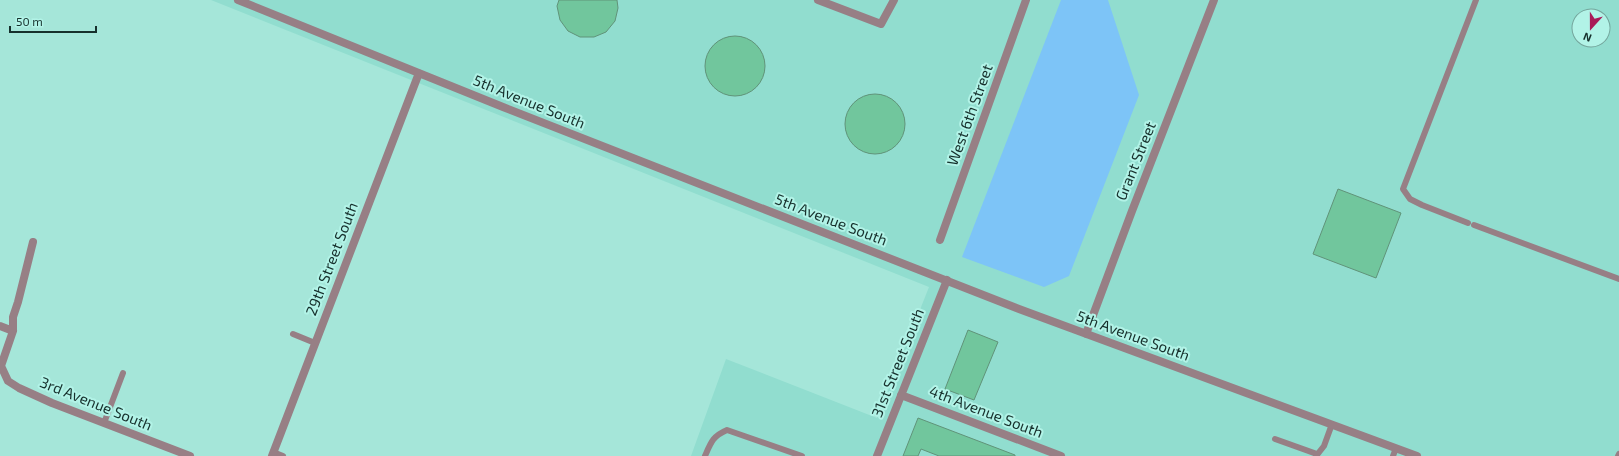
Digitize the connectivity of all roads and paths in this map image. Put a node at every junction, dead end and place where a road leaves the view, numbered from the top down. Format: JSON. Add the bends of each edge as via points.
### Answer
{"nodes":[{"id":1,"x":238,"y":0,"type":"edge"},
{"id":2,"x":818,"y":0,"type":"edge"},
{"id":3,"x":894,"y":0,"type":"edge"},
{"id":4,"x":1026,"y":0,"type":"edge"},
{"id":5,"x":1214,"y":0,"type":"edge"},
{"id":6,"x":1476,"y":0,"type":"edge"},
{"id":7,"x":419,"y":73,"type":"junction"},
{"id":8,"x":940,"y":240,"type":"dead end"},
{"id":9,"x":33,"y":242,"type":"dead end"},
{"id":10,"x":1619,"y":279,"type":"edge"},
{"id":11,"x":947,"y":280,"type":"junction"},
{"id":12,"x":0,"y":326,"type":"edge"},
{"id":13,"x":13,"y":331,"type":"junction"},
{"id":14,"x":293,"y":334,"type":"dead end"},
{"id":15,"x":1086,"y":334,"type":"junction"},
{"id":16,"x":315,"y":343,"type":"junction"},
{"id":17,"x":1,"y":366,"type":"edge"},
{"id":18,"x":123,"y":373,"type":"dead end"},
{"id":19,"x":901,"y":395,"type":"junction"},
{"id":20,"x":104,"y":423,"type":"junction"},
{"id":21,"x":1332,"y":424,"type":"junction"},
{"id":22,"x":1275,"y":439,"type":"dead end"},
{"id":23,"x":1395,"y":452,"type":"edge"},
{"id":24,"x":273,"y":454,"type":"edge"},
{"id":25,"x":1316,"y":455,"type":"edge"},
{"id":26,"x":190,"y":456,"type":"edge"},
{"id":27,"x":282,"y":456,"type":"edge"},
{"id":28,"x":705,"y":456,"type":"edge"},
{"id":29,"x":802,"y":456,"type":"edge"},
{"id":30,"x":876,"y":456,"type":"edge"},
{"id":31,"x":1060,"y":456,"type":"edge"},
{"id":32,"x":1416,"y":456,"type":"edge"}],
"edges":[{"from":1,"to":7,"type":"street","name":"5th Avenue South"},
{"from":2,"to":3,"type":"street","via":[[881,24]]},
{"from":4,"to":8,"type":"street","name":"West 6th Street"},
{"from":5,"to":15,"type":"street","name":"Grant Street"},
{"from":6,"to":10,"type":"lane","via":[[1403,188],[1410,199],[1422,206]]},
{"from":7,"to":11,"type":"street","name":"5th Avenue South"},
{"from":7,"to":16,"type":"street","name":"29th Street South"},
{"from":9,"to":13,"type":"street","via":[[12,317]]},
{"from":11,"to":15,"type":"street","name":"5th Avenue South"},
{"from":11,"to":19,"type":"street","name":"31st Street South"},
{"from":12,"to":13,"type":"street"},
{"from":13,"to":17,"type":"street"},
{"from":14,"to":16,"type":"lane"},
{"from":15,"to":21,"type":"street","name":"5th Avenue South"},
{"from":16,"to":24,"type":"street","name":"29th Street South"},
{"from":17,"to":20,"type":"street","name":"3rd Avenue South","via":[[8,381],[19,388]]},
{"from":18,"to":20,"type":"lane"},
{"from":19,"to":30,"type":"street","name":"31st Street South"},
{"from":19,"to":31,"type":"street","name":"4th Avenue South"},
{"from":20,"to":26,"type":"street","name":"3rd Avenue South"},
{"from":21,"to":23,"type":"street","name":"5th Avenue South"},
{"from":21,"to":25,"type":"lane","via":[[1324,446]]},
{"from":22,"to":25,"type":"lane"},
{"from":23,"to":32,"type":"street","name":"5th Avenue South"},
{"from":24,"to":27,"type":"lane"},
{"from":28,"to":29,"type":"lane","via":[[716,435],[727,430]]}]}
